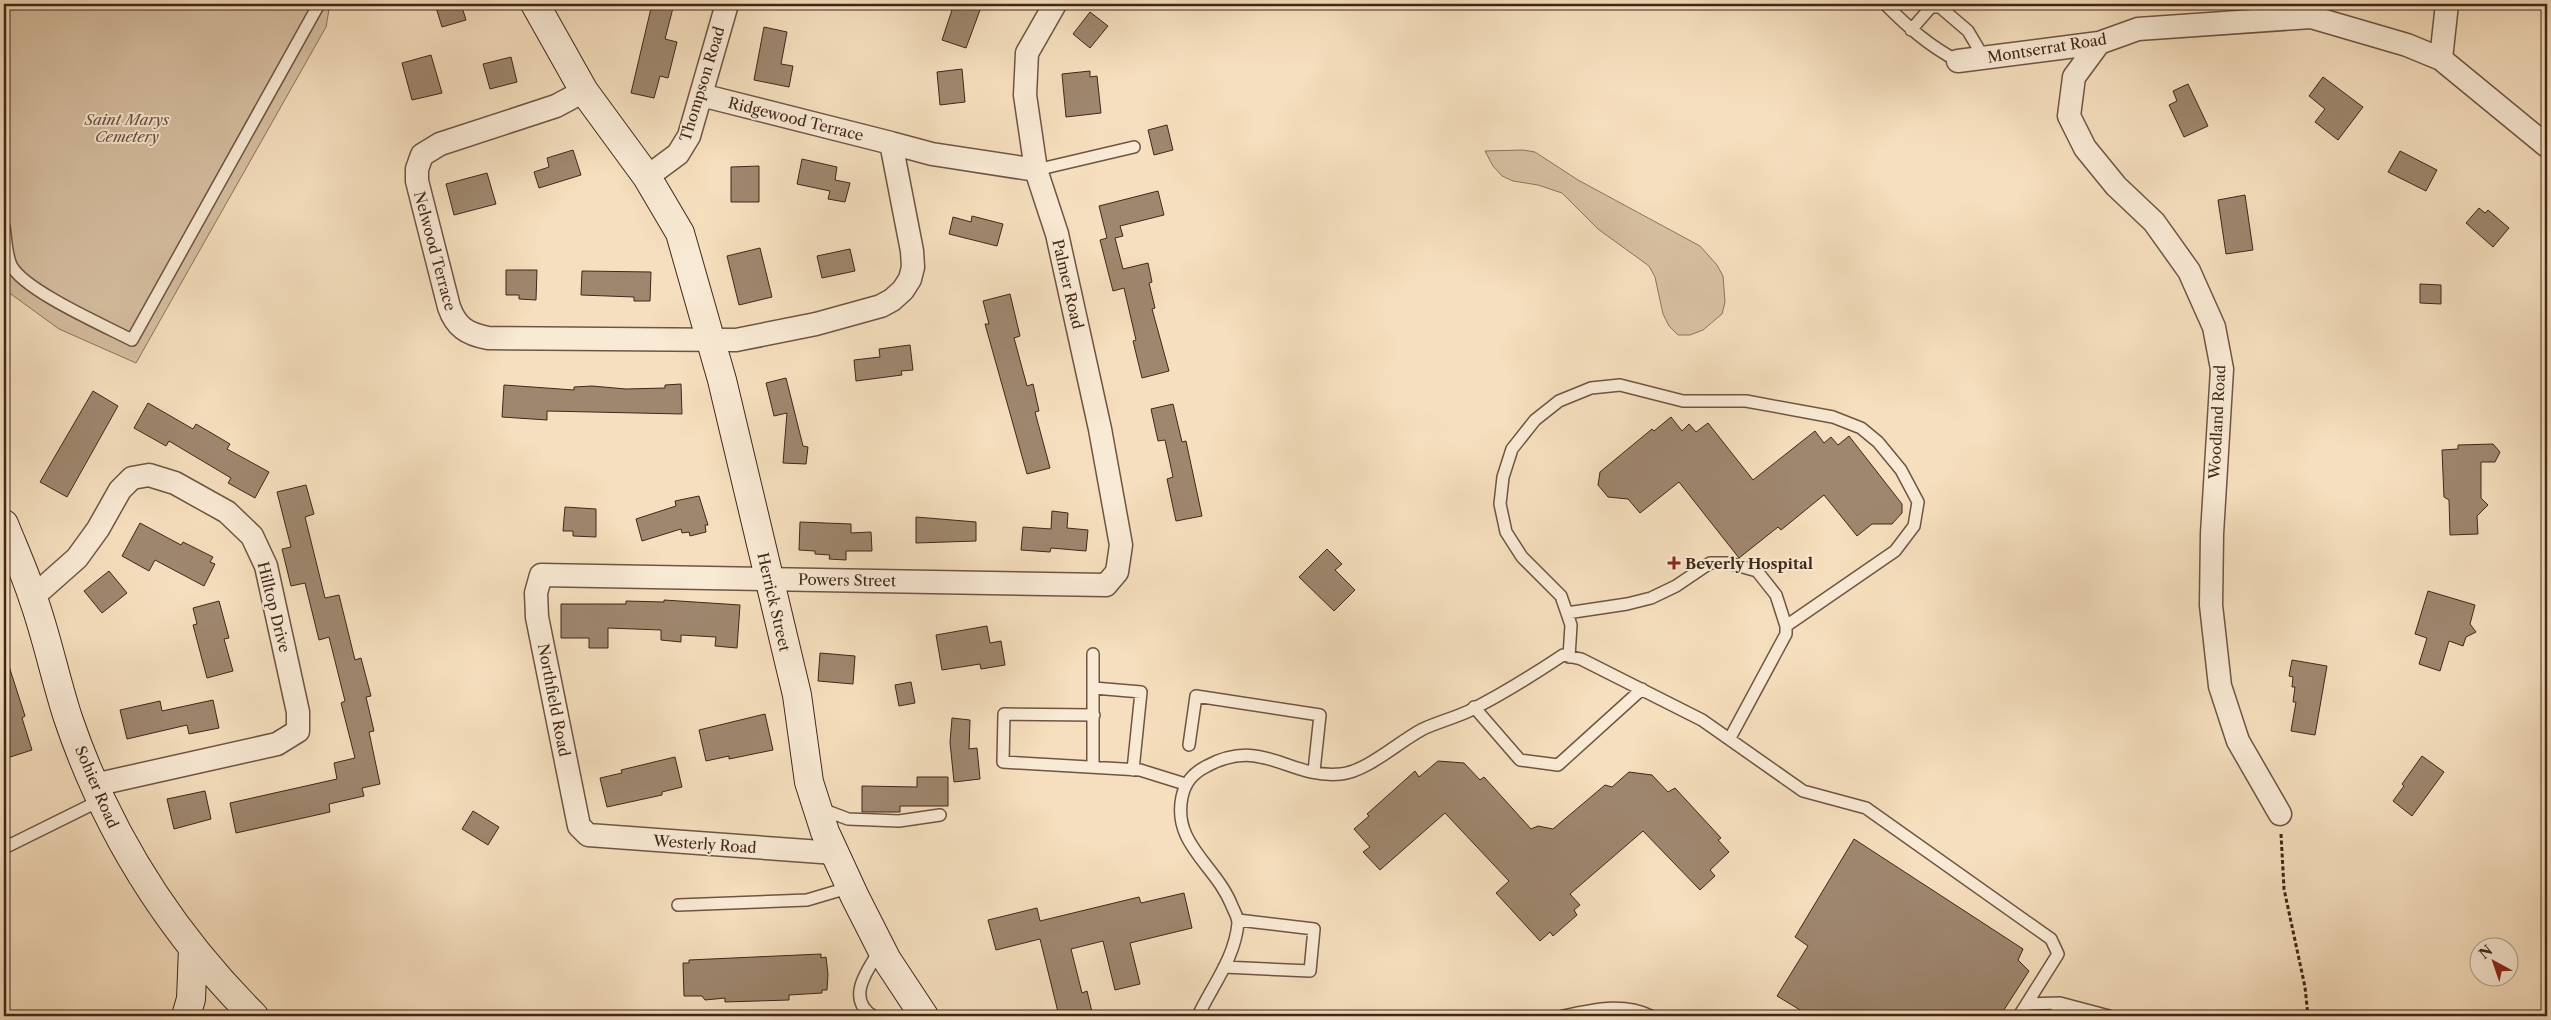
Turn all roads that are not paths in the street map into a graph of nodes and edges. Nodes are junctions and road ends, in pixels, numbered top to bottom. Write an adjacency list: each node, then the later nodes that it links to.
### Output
1 (319, 4): 19 (lane)
2 (535, 4): 12 (street, Herrick Street)
3 (727, 4): 13 (street, Thompson Road)
4 (1055, 4): 17 (street, Palmer Road)
5 (1885, 4): 7 (lane)
6 (2447, 4): 10 (street)
7 (1910, 30): 9 (lane); 11 (lane)
8 (2099, 43): 9 (street, Montserrat Road); 10 (street, Montserrat Road); 42 (street, Woodland Road)
9 (1984, 58): 11 (street, Montserrat Road)
10 (2441, 59): 15 (street, Montserrat Road)
11 (1958, 61)
12 (584, 91): 18 (street, Herrick Street); 20 (street, Nelwood Terrace)
13 (701, 95): 14 (street, Ridgewood Terrace); 18 (street, Thompson Road)
14 (891, 143): 17 (street, Ridgewood Terrace); 20 (street)
15 (2547, 146)
16 (1134, 147): 17 (lane)
17 (1036, 170): 22 (street, Palmer Road)
18 (647, 177): 20 (street, Herrick Street)
19 (4, 227)
20 (711, 340): 24 (street, Herrick Street)
21 (4, 524): 25 (street, Sohier Road)
22 (1117, 572): 24 (street, Powers Street)
23 (541, 574): 24 (street, Powers Street); 44 (street, Northfield Road)
24 (769, 578): 41 (street, Herrick Street)
25 (33, 597): 40 (street, Sohier Road); 40 (street, Hilltop Drive)
26 (1567, 613): 27 (lane); 27 (lane); 29 (lane)
27 (1786, 626): 34 (lane)
28 (1094, 654): 30 (lane)
29 (1570, 656): 31 (lane); 32 (lane)
30 (1094, 688): 33 (lane); 37 (lane)
31 (1642, 689): 32 (lane); 34 (lane)
32 (1474, 707): 38 (lane)
33 (1094, 715): 36 (lane); 36 (lane)
34 (1730, 738): 54 (lane)
35 (1189, 745): 38 (lane)
36 (1093, 767): 37 (lane)
37 (1133, 770): 39 (lane)
38 (1314, 771): 39 (lane)
39 (1185, 784): 49 (lane)
40 (98, 792): 45 (lane); 50 (street, Sohier Road)
41 (818, 808): 43 (lane); 46 (street, Herrick Street)
42 (2280, 814)
43 (940, 815)
44 (579, 826): 46 (street, Westerly Road)
45 (4, 848)
46 (835, 853): 47 (street, Herrick Street)
47 (850, 887): 48 (lane); 51 (street, Herrick Street)
48 (678, 906)
49 (1238, 920): 52 (lane); 52 (lane)
50 (193, 948): 55 (street); 56 (street, Sohier Road)
51 (881, 949): 57 (lane); 58 (street, Herrick Street)
52 (1224, 968): 59 (lane)
53 (2060, 1003): 54 (lane); 63 (lane); 64 (lane)
54 (2027, 1004): 62 (lane)
55 (186, 1016)
56 (254, 1016)
57 (873, 1016)
58 (924, 1016)
59 (1198, 1016)
60 (1563, 1016): 61 (lane)
61 (1651, 1016)
62 (2019, 1016)
63 (2055, 1016)
64 (2109, 1016)

